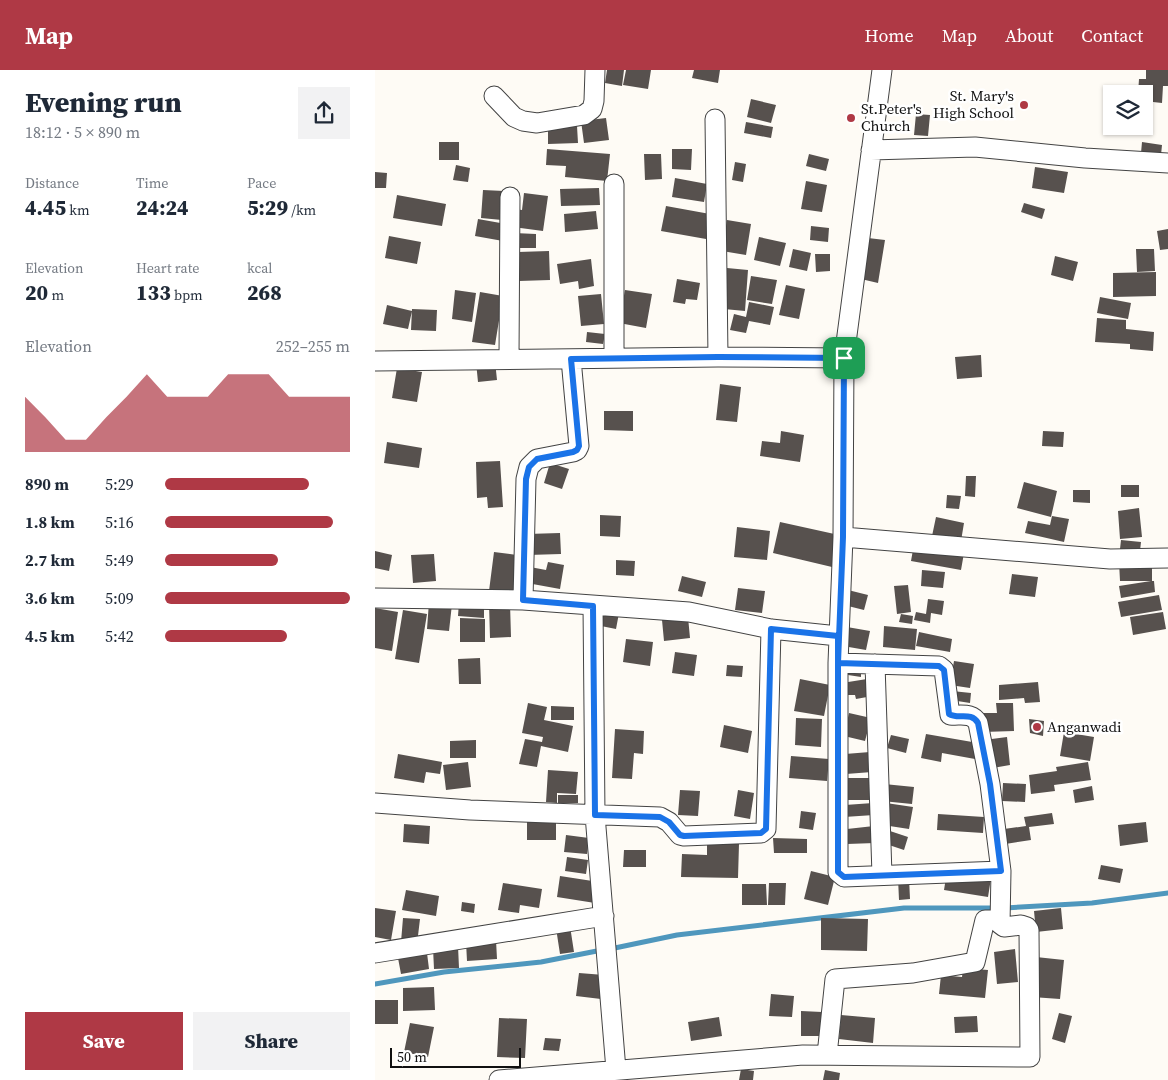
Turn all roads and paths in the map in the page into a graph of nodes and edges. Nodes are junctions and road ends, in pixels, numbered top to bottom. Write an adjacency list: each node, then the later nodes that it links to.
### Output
1 (595, 70): 3 (street)
2 (882, 70): 5 (street)
3 (494, 96)
4 (715, 119): 9 (street)
5 (871, 150): 6 (street); 11 (street)
6 (1168, 163)
7 (614, 184): 10 (street)
8 (510, 197): 13 (street)
9 (718, 357): 10 (street); 11 (street)
10 (614, 358): 12 (street)
11 (844, 358): 15 (street)
12 (571, 359): 13 (street); 18 (street)
13 (509, 360): 14 (street)
14 (375, 361)
15 (843, 537): 16 (street); 21 (street)
16 (1168, 558)
17 (375, 598): 18 (street)
18 (523, 600): 19 (street)
19 (593, 606): 20 (street); 25 (street)
20 (771, 629): 21 (street); 25 (street)
21 (838, 636): 22 (street)
22 (838, 663): 23 (street); 27 (street)
23 (875, 664): 26 (street); 27 (street)
24 (375, 803): 25 (street)
25 (595, 815): 28 (street)
26 (1001, 871): 27 (street); 29 (street)
27 (882, 875)
28 (604, 916): 30 (street); 32 (street)
29 (1000, 920): 31 (street); 31 (street)
30 (375, 953)
31 (827, 1055): 32 (street)
32 (616, 1070): 33 (street)
33 (499, 1080)

